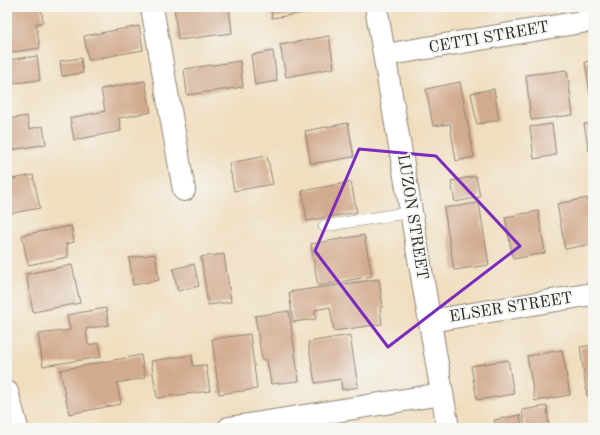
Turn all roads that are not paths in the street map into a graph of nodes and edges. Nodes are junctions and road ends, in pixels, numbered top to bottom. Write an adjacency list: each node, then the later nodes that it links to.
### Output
1 (152, 7): 5 (street)
2 (376, 7): 4 (street, LUZON STREET)
3 (593, 20): 4 (street, CETTI STREET)
4 (385, 55): 6 (street, LUZON STREET)
5 (184, 190)
6 (412, 212): 7 (lane); 9 (street, LUZON STREET)
7 (324, 226)
8 (593, 294): 9 (street, ELSER STREET)
9 (430, 321): 11 (street, LUZON STREET)
10 (7, 392): 12 (street)
11 (442, 394): 13 (street); 14 (street, LUZON STREET)
12 (17, 428)
13 (229, 428)
14 (448, 428)

